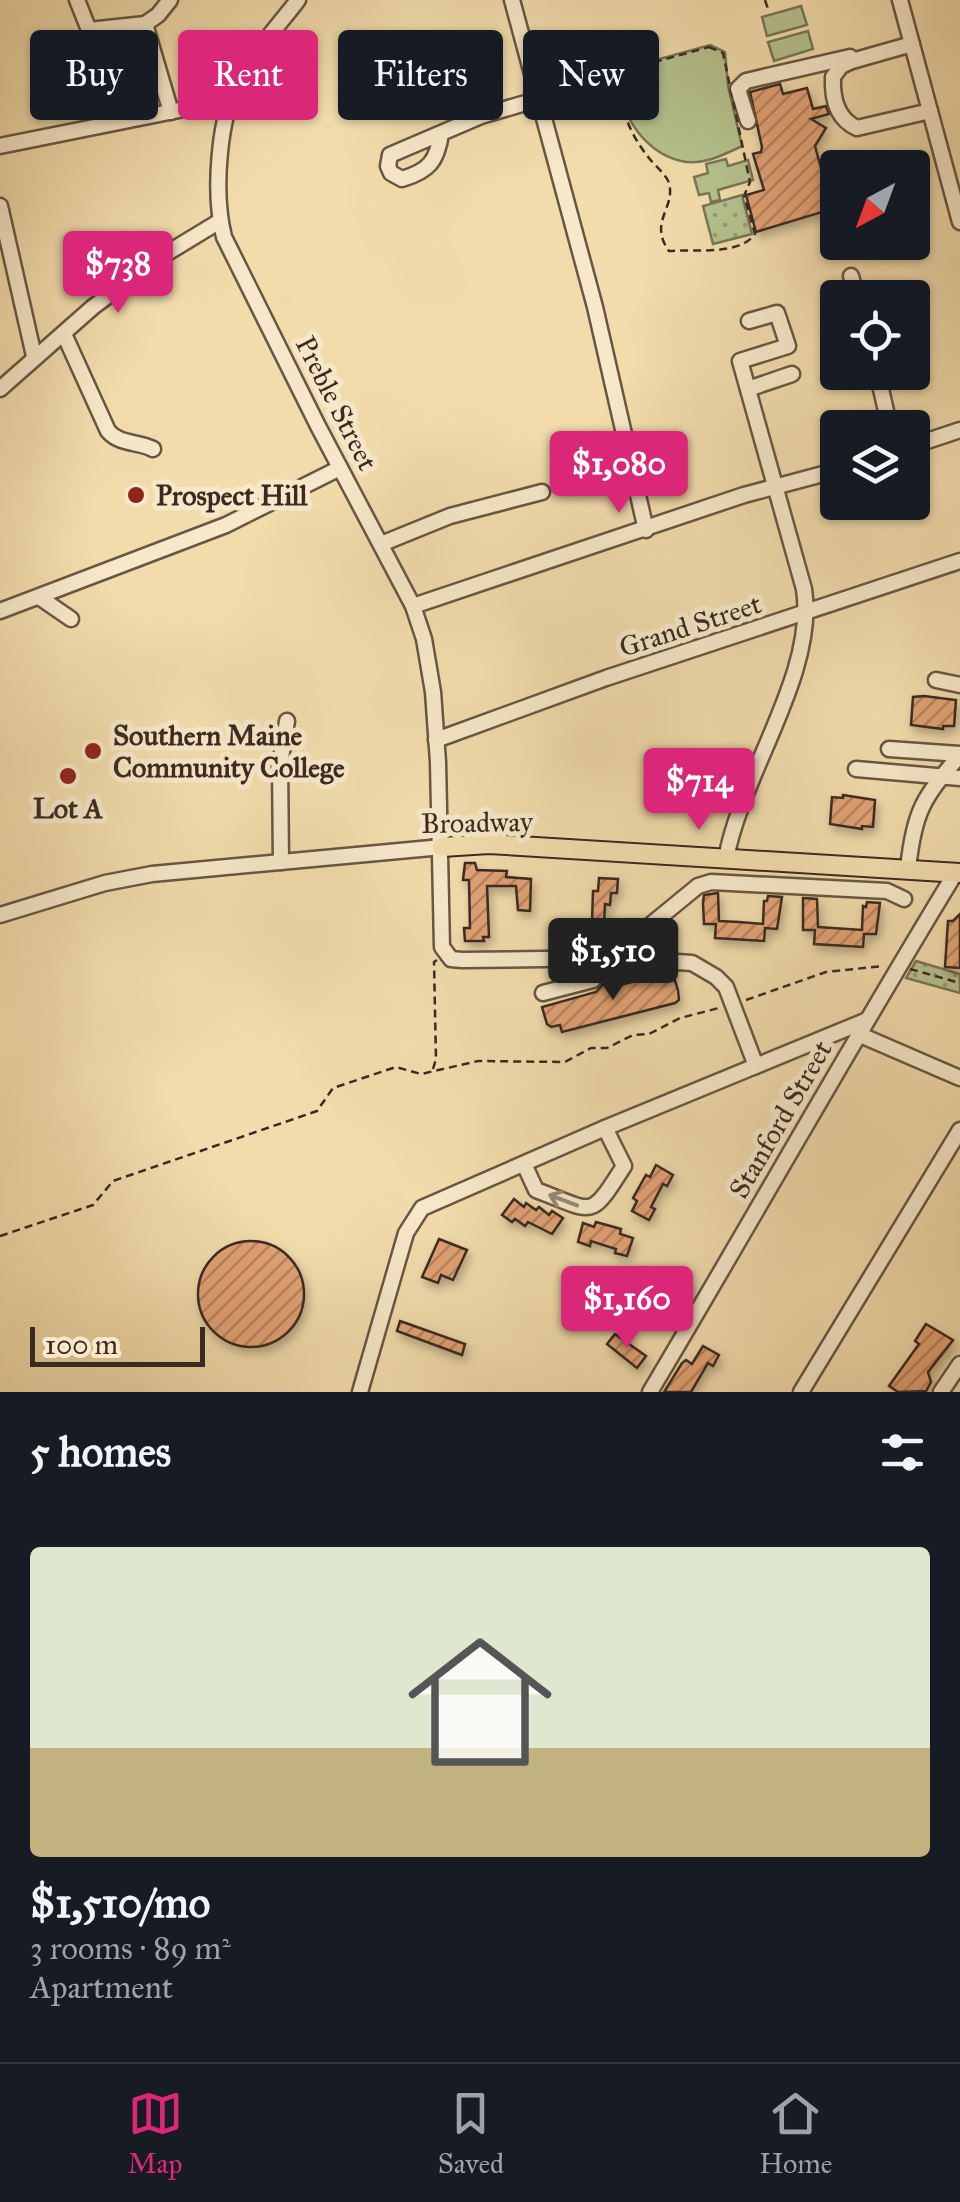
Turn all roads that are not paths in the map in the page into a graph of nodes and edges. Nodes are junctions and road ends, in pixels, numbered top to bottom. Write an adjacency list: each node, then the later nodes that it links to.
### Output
1 (77, 0): 6 (street)
2 (170, 0): 6 (street)
3 (298, 0): 7 (street, Preble Street)
4 (512, 0): 8 (street)
5 (900, 0): 9 (street)
6 (145, 24): 14 (street)
7 (274, 30)
8 (523, 41)
9 (912, 44): 13 (street); 13 (street)
10 (851, 56): 17 (street)
11 (523, 104): 18 (street)
12 (178, 111): 14 (street)
13 (930, 111): 22 (street)
14 (171, 112): 19 (street)
15 (227, 120): 21 (street, Preble Street)
16 (544, 120): 38 (street)
17 (748, 121)
18 (441, 134)
19 (0, 146)
20 (0, 206): 27 (street)
21 (220, 220): 26 (street); 34 (street, Preble Street)
22 (960, 222)
23 (851, 276): 24 (street)
24 (852, 280)
25 (750, 320): 30 (street)
26 (64, 334): 27 (street); 33 (street)
27 (34, 356): 29 (street)
28 (792, 374): 30 (street)
29 (0, 388)
30 (748, 389): 36 (street)
31 (960, 430): 32 (street)
32 (930, 440)
33 (153, 449)
34 (340, 468): 39 (street, Preble Street); 41 (street)
35 (820, 475): 36 (street)
36 (774, 487): 38 (street); 44 (street)
37 (542, 492): 39 (street)
38 (646, 530): 42 (street)
39 (382, 544): 42 (street, Preble Street)
40 (960, 562): 44 (street, Grand Street)
41 (40, 597): 43 (street); 45 (street)
42 (414, 606): 49 (street, Preble Street)
43 (0, 611)
44 (807, 614): 49 (street, Grand Street); 56 (street)
45 (71, 619)
46 (936, 680): 47 (street)
47 (960, 685)
48 (286, 721): 57 (street)
49 (436, 740): 55 (street, Preble Street)
50 (889, 749): 51 (street)
51 (960, 754): 53 (street)
52 (856, 770): 53 (street)
53 (942, 776): 54 (street); 59 (street)
54 (960, 778)
55 (442, 847): 56 (main road, Broadway); 57 (street, Broadway); 65 (street, Preble Street)
56 (726, 859): 58 (main road, Broadway)
57 (282, 862): 63 (street, Broadway)
58 (797, 864): 59 (main road, Broadway); 61 (street)
59 (908, 869): 60 (main road, Broadway)
60 (958, 873): 67 (street, Stanford Street)
61 (794, 886): 62 (street); 64 (street)
62 (904, 899)
63 (0, 914)
64 (648, 927)
65 (635, 960): 66 (street); 68 (street)
66 (543, 993)
67 (861, 1028): 68 (street); 69 (street); 75 (street, Stanford Street)
68 (756, 1066): 70 (street)
69 (960, 1078)
70 (605, 1128): 72 (street); 72 (street, one-way to 72)
71 (960, 1130): 76 (street)
72 (524, 1164): 74 (street)
73 (960, 1364): 77 (street)
74 (360, 1392)
75 (650, 1392)
76 (801, 1392)
77 (941, 1392)

